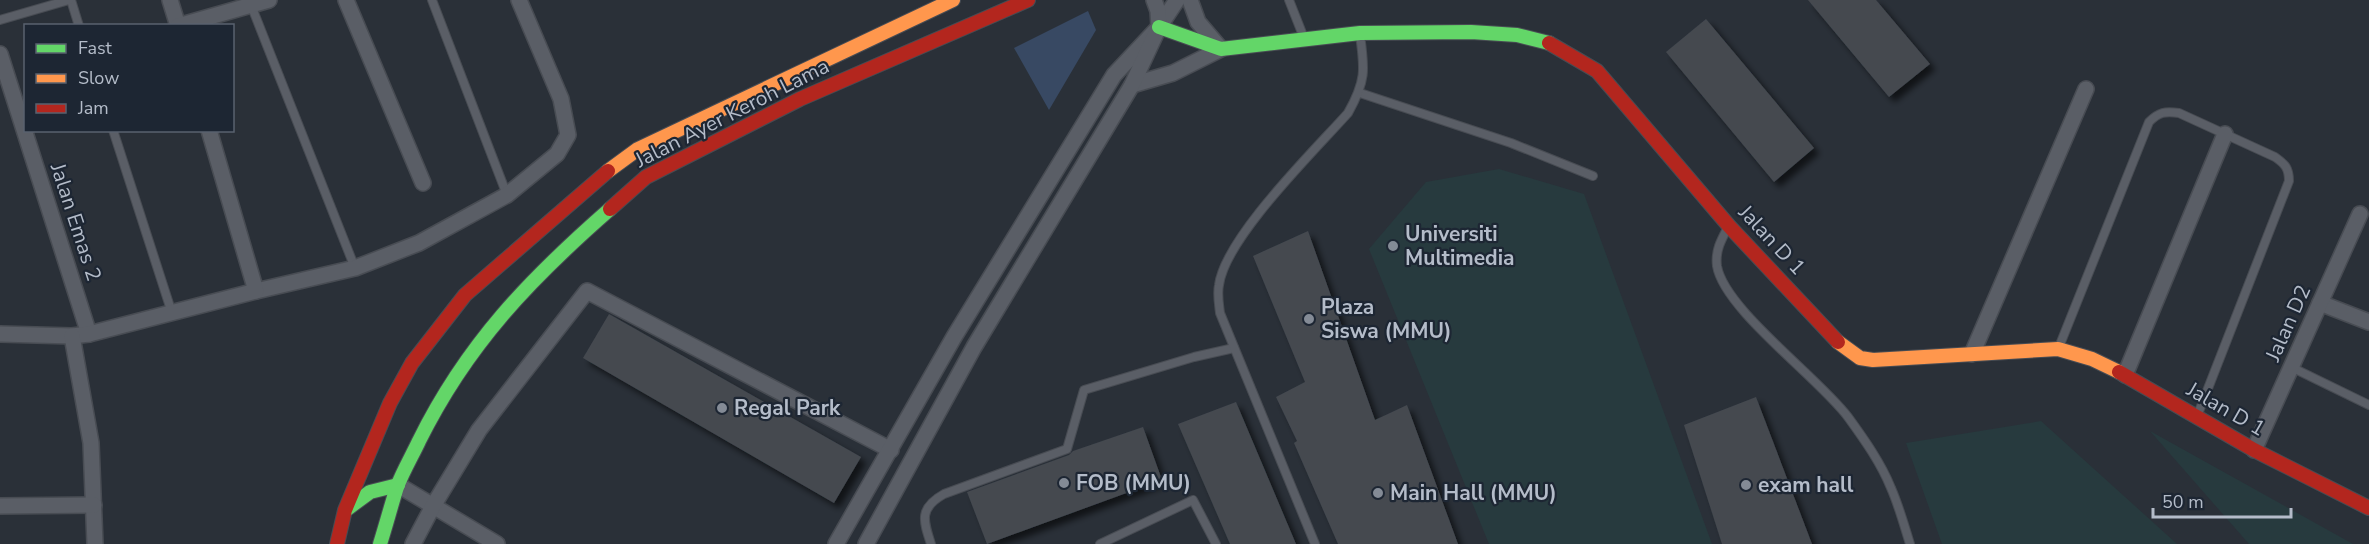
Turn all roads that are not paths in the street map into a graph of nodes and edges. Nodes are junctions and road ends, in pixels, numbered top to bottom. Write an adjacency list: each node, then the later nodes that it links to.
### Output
1 (70, 0): 14 (lane); 15 (lane)
2 (170, 0): 16 (street)
3 (269, 0): 13 (street)
4 (346, 0): 32 (street)
5 (432, 0): 33 (lane)
6 (519, 0): 33 (street)
7 (953, 0): 58 (main road, Jalan Ayer Keroh Lama)
8 (1028, 0): 53 (main road, Jalan Ayer Keroh Lama)
9 (1154, 0): 18 (street)
10 (1177, 0): 18 (street)
11 (1190, 0): 21 (street)
12 (1289, 0): 20 (lane)
13 (251, 5): 17 (street); 36 (lane)
14 (0, 20)
15 (78, 24)
16 (177, 24)
17 (185, 24)
18 (1159, 27): 21 (main road, Jalan D 1); 23 (street); 51 (street)
19 (1360, 33): 20 (main road, Jalan D 1); 25 (lane); 35 (main road, Jalan D 1)
20 (1304, 39): 21 (main road, Jalan D 1)
21 (1221, 49): 23 (street)
22 (0, 54): 26 (street, Jalan Emas 2)
23 (1132, 85): 65 (street)
24 (2086, 89): 46 (street)
25 (1360, 93): 31 (lane); 44 (lane)
26 (24, 129)
27 (25, 132): 42 (street, Jalan Emas 2)
28 (114, 132): 39 (lane)
29 (210, 132): 37 (street)
30 (2225, 134): 45 (lane); 48 (street); 50 (lane)
31 (1593, 176)
32 (423, 183)
33 (507, 195): 36 (street)
34 (2360, 214): 38 (street, Jalan D2)
35 (1729, 226): 46 (main road, Jalan D 1); 70 (lane)
36 (355, 268): 37 (street)
37 (256, 291): 39 (street)
38 (2320, 303): 40 (street); 47 (street, Jalan D2)
39 (172, 313): 42 (street)
40 (2369, 322)
41 (0, 334): 43 (street)
42 (90, 334): 43 (street)
43 (72, 336): 54 (street)
44 (1234, 348): 66 (lane); 69 (lane)
45 (2058, 349): 46 (main road, Jalan D 1); 48 (main road, Jalan D 1)
46 (1972, 354)
47 (2291, 367): 49 (lane); 52 (street, Jalan D2)
48 (2125, 375): 50 (main road, Jalan D 1)
49 (2369, 405)
50 (2197, 418): 52 (main road, Jalan D 1)
51 (891, 450): 56 (street); 64 (street)
52 (2254, 450): 57 (main road, Jalan D 1)
53 (398, 485): 56 (street); 58 (main road); 61 (main road, Jalan Ayer Keroh Lama)
54 (94, 505): 55 (street); 59 (street)
55 (0, 506)
56 (433, 506): 62 (street); 63 (street)
57 (2369, 507)
58 (345, 510): 60 (main road, Jalan Ayer Keroh Lama)
59 (95, 544)
60 (337, 544)
61 (380, 544)
62 (413, 544)
63 (497, 544)
64 (836, 544)
65 (866, 544)
66 (931, 544)
67 (1100, 544): 68 (lane)
68 (1216, 544)
69 (1315, 544)
70 (1910, 544)

